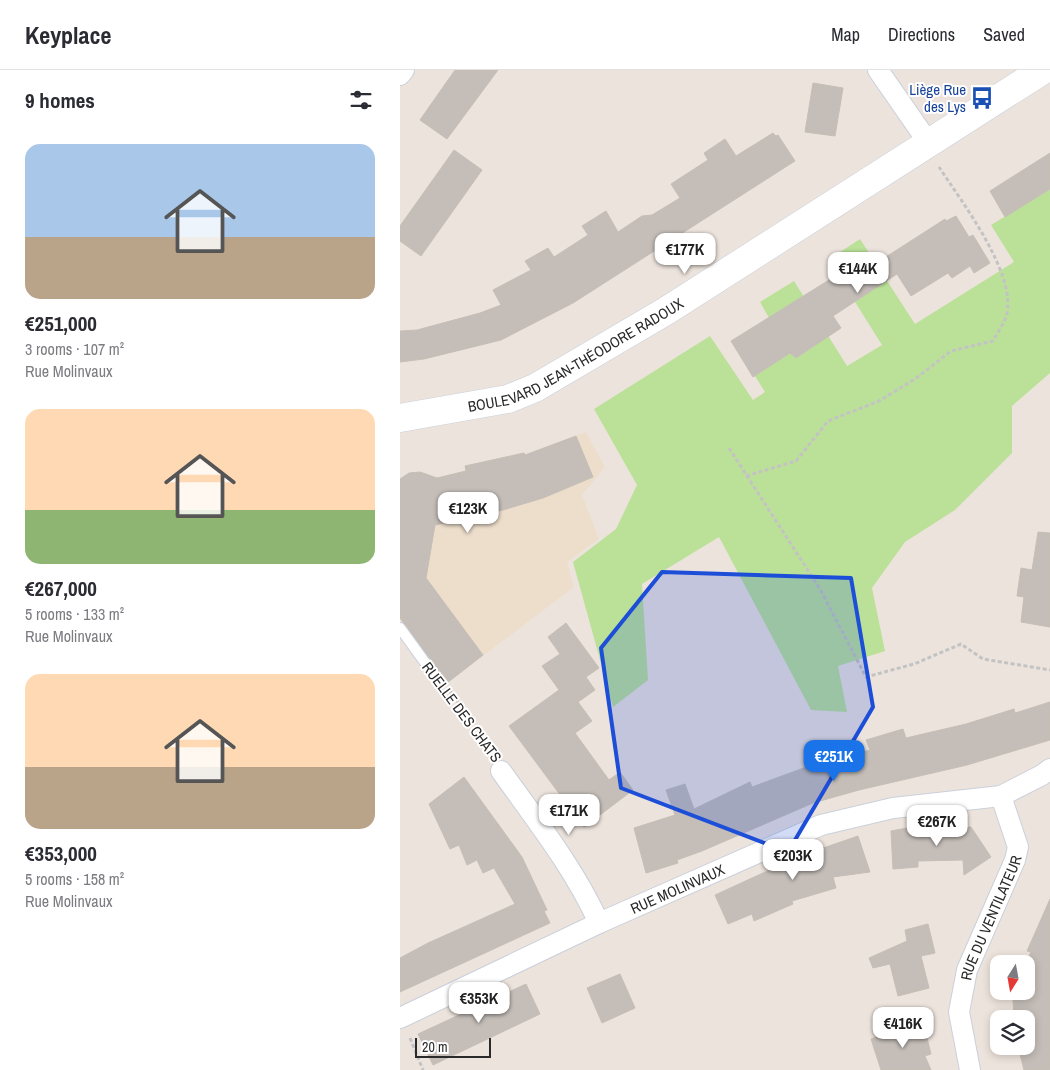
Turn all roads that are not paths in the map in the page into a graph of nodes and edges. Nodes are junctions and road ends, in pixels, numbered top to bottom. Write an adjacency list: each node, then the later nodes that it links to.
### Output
1 (404, 70): 4 (street)
2 (878, 70): 5 (street)
3 (1043, 70): 5 (street, BOULEVARD JEAN-THÉODORE RADOUX)
4 (400, 75)
5 (926, 143): 6 (street, BOULEVARD JEAN-THÉODORE RADOUX)
6 (400, 418)
7 (400, 628): 8 (lane, RUELLE DES CHATS)
8 (437, 679)
9 (1050, 768): 11 (street, RUE MOLINVAUX)
10 (501, 771): 12 (street, RUELLE DES CHATS)
11 (1001, 796): 12 (street, RUE MOLINVAUX); 14 (street, RUE DU VENTILATEUR)
12 (600, 923): 13 (street, RUE MOLINVAUX)
13 (400, 1018)
14 (970, 1070)

